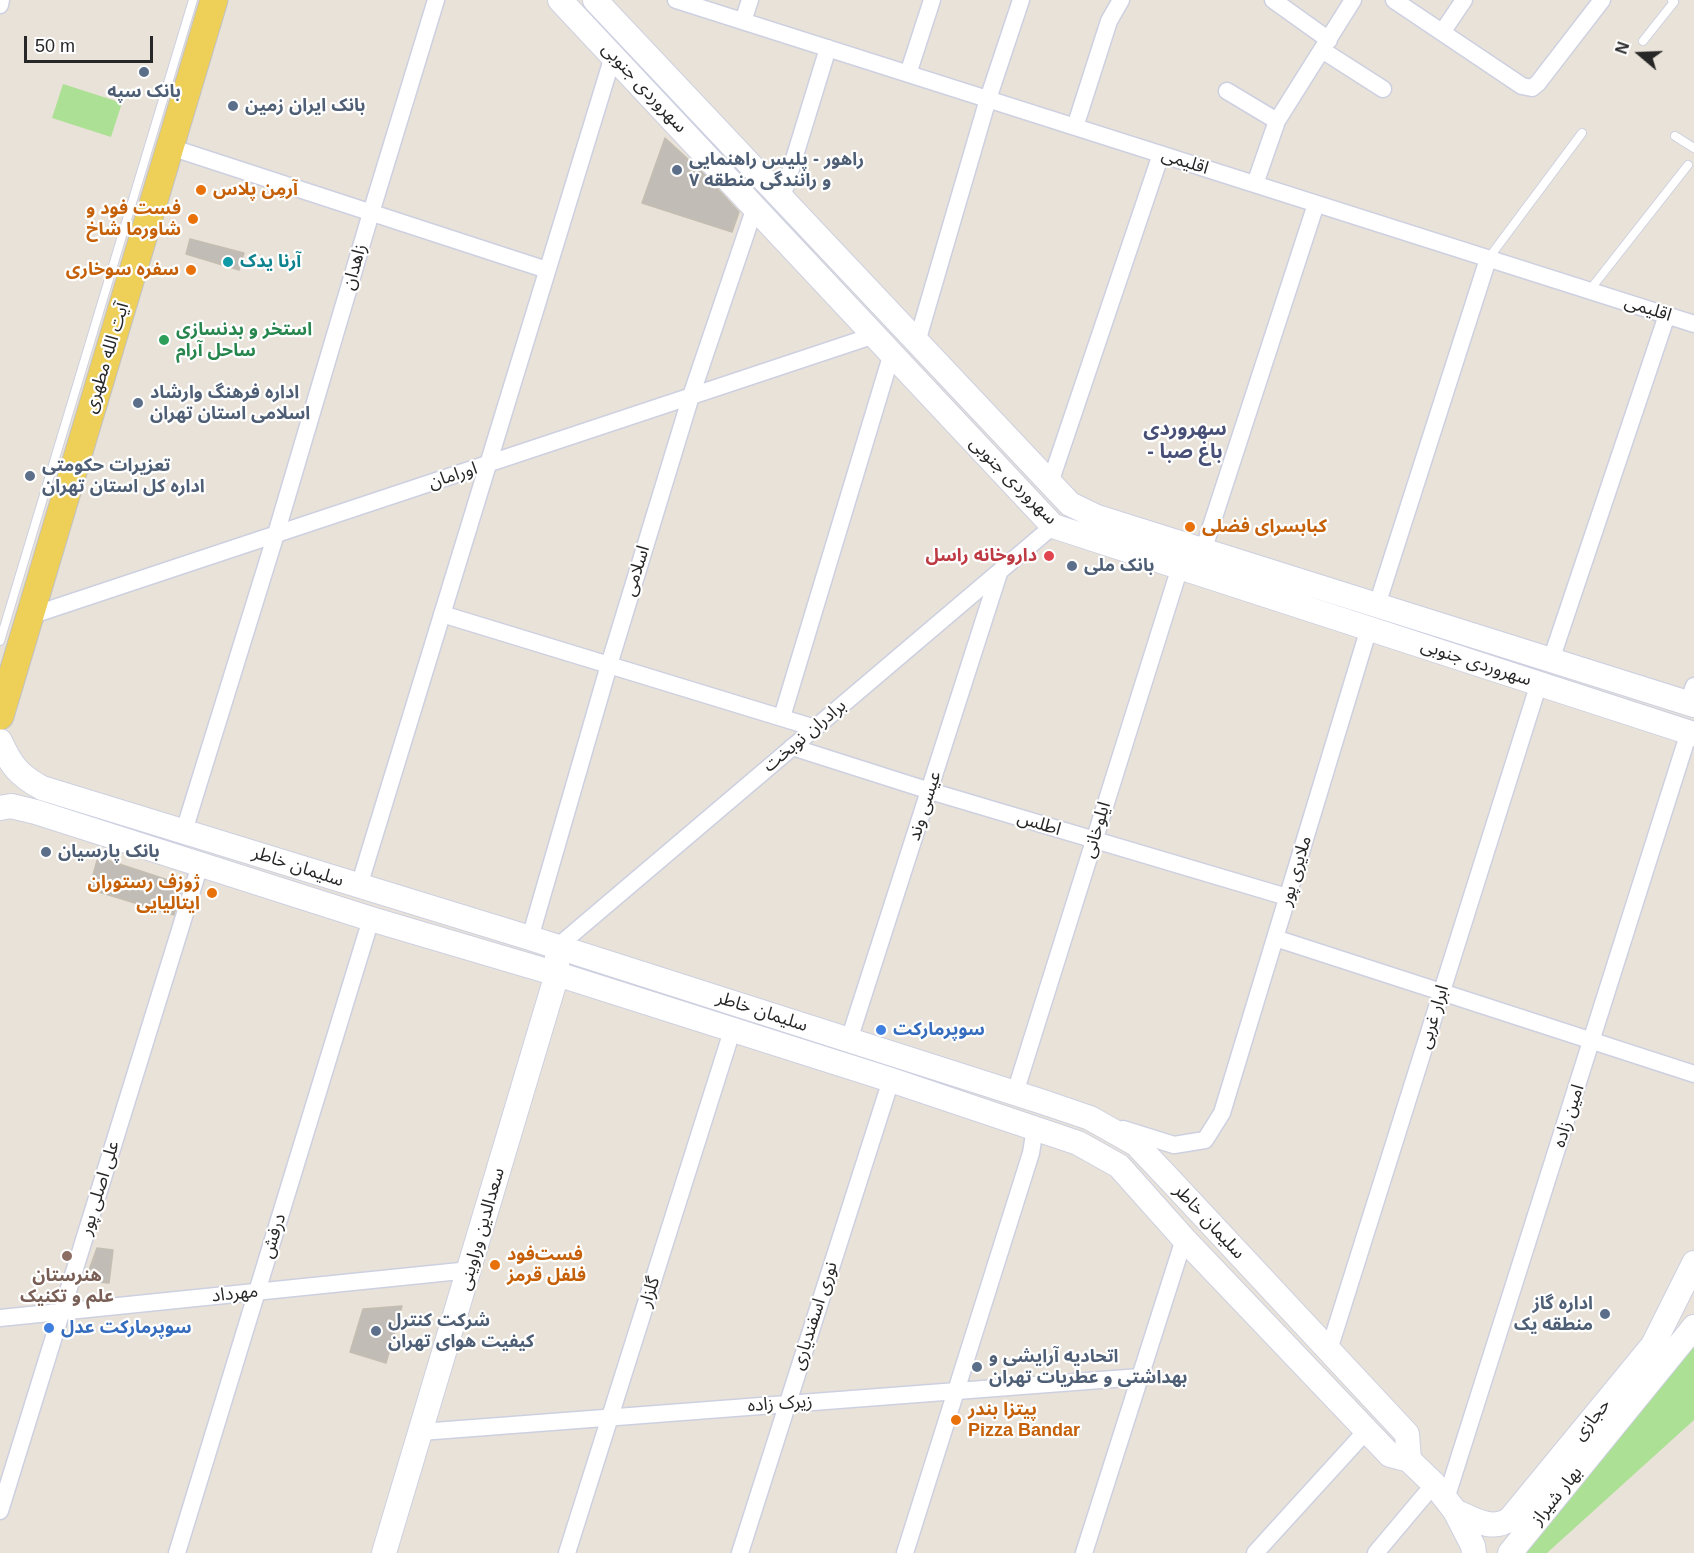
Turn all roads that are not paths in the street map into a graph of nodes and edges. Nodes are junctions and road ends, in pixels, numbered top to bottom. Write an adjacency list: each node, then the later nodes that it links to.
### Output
1 (1, 0): 18 (street)
2 (193, 0): 63 (lane)
3 (214, 0): 34 (main road, آیت الله مطهری)
4 (436, 0): 42 (street, زاهدان)
5 (560, 0): 25 (main road, سهروردی جنوبی)
6 (595, 0): 21 (main road, سهروردی جنوبی)
7 (676, 0): 19 (street, اقلیمی)
8 (750, 0): 19 (street)
9 (933, 0): 26 (street)
10 (1021, 0): 29 (street)
11 (1121, 0): 31 (street)
12 (1273, 0): 23 (street)
13 (1353, 0): 23 (street)
14 (1394, 0): 20 (street)
15 (1464, 0): 20 (street)
16 (1602, 0): 20 (street)
17 (1672, 0): 22 (lane)
18 (0, 5)
19 (743, 21): 24 (street, اقلیمی)
20 (1443, 31)
21 (631, 39): 25 (main road); 39 (main road, سهروردی جنوبی)
22 (1643, 41)
23 (1326, 45): 27 (street); 30 (street)
24 (828, 48): 26 (street, اقلیمی); 39 (street)
25 (613, 56): 41 (main road, سهروردی جنوبی); 44 (street)
26 (908, 74): 29 (street, اقلیمی)
27 (1383, 89)
28 (1227, 91): 30 (street)
29 (988, 99): 31 (street, اقلیمی); 49 (street)
30 (1277, 122): 38 (street)
31 (1075, 127): 36 (street, اقلیمی)
32 (1582, 134): 43 (lane)
33 (1675, 136): 35 (lane)
34 (170, 147): 42 (street); 61 (main road, آیت الله مطهری)
35 (1694, 148)
36 (1161, 154): 38 (street, اقلیمی); 53 (street)
37 (1688, 165): 45 (lane)
38 (1255, 184): 40 (street, اقلیمی)
39 (782, 198): 49 (main road, سهروردی جنوبی)
40 (1316, 204): 43 (street, اقلیمی); 56 (street)
41 (755, 207): 48 (main road, سهروردی جنوبی); 51 (street, اسلامی)
42 (371, 213): 44 (street); 55 (street, زاهدان)
43 (1488, 258): 45 (street, اقلیمی); 59 (street)
44 (548, 270): 52 (street)
45 (1589, 291): 46 (street, اقلیمی)
46 (1667, 315): 47 (street, اقلیمی); 64 (street)
47 (1694, 324)
48 (875, 335): 50 (main road, سهروردی جنوبی); 51 (street, اورامان)
49 (917, 342): 53 (main road, سهروردی جنوبی)
50 (892, 353): 54 (main road, سهروردی جنوبی); 69 (street)
51 (691, 396): 52 (street, اورامان); 65 (street, اسلامی)
52 (488, 464): 55 (street, اورامان); 60 (street)
53 (1050, 483): 56 (main road, سهروردی جنوبی)
54 (1053, 526): 57 (main road, سهروردی جنوبی); 58 (street, برادران نوبخت)
55 (276, 534): 61 (street, اورامان); 76 (street, زاهدان)
56 (1203, 551): 59 (main road, سهروردی جنوبی)
57 (1180, 567): 62 (main road, سهروردی جنوبی); 77 (street, ایلوخانی)
58 (999, 572): 70 (street, برادران نوبخت); 74 (street, عیسی وند)
59 (1377, 605): 62 (main road); 64 (main road, سهروردی جنوبی)
60 (442, 614): 65 (street); 79 (street)
61 (30, 616): 68 (main road, آیت الله مطهری)
62 (1369, 628): 66 (main road, سهروردی جنوبی); 80 (street, ملایری پور)
63 (0, 641)
64 (1551, 660): 67 (main road, سهروردی جنوبی)
65 (609, 665): 69 (street); 82 (street, اسلامی)
66 (1539, 683): 71 (main road, سهروردی جنوبی); 86 (street, ابرار غربی)
67 (1692, 698)
68 (0, 716)
69 (782, 717): 70 (street)
70 (815, 728): 73 (street, برادران نوبخت)
71 (1691, 733): 89 (street, امین زاده)
72 (0, 741): 76 (main road, سلیمان خاطر)
73 (792, 747): 74 (street, اطلس); 84 (street, برادران نوبخت)
74 (930, 791): 77 (street, اطلس); 88 (street, عیسی وند)
75 (0, 808): 78 (main road, سلیمان خاطر)
76 (184, 831): 79 (main road, سلیمان خاطر)
77 (1094, 840): 80 (street, اطلس); 92 (street, ایلوخانی)
78 (200, 865): 81 (main road, سلیمان خاطر); 99 (street, علی اصلی پور)
79 (359, 886): 82 (main road, سلیمان خاطر)
80 (1287, 897): 83 (street, ملایری پور)
81 (371, 919): 85 (main road, سلیمان خاطر); 98 (street, درفش)
82 (530, 938): 84 (main road, سلیمان خاطر)
83 (1275, 938): 86 (street); 93 (street, ملایری پور)
84 (557, 947): 85 (main road, سعدالدین وراوینی); 88 (main road, سلیمان خاطر)
85 (557, 974): 87 (main road, سلیمان خاطر); 97 (main road, سعدالدین وراوینی)
86 (1442, 992): 89 (street); 102 (street, ابرار غربی)
87 (732, 1031): 91 (main road, سلیمان خاطر); 106 (street, گلزار)
88 (849, 1040): 92 (main road, سلیمان خاطر)
89 (1593, 1041): 90 (street); 110 (street, امین زاده)
90 (1694, 1074)
91 (891, 1080): 94 (main road, سلیمان خاطر); 105 (street, نوری اسفندیاری)
92 (1015, 1093): 93 (main road, سلیمان خاطر)
93 (1090, 1118): 102 (main road, سلیمان خاطر)
94 (1035, 1128): 95 (main road, سلیمان خاطر); 104 (street)
95 (1184, 1239): 103 (street); 107 (main road, سلیمان خاطر)
96 (1694, 1263): 110 (main road, حجازی)
97 (470, 1270): 98 (street, مهرداد); 108 (main road, سعدالدین وراوینی)
98 (257, 1292): 99 (street, مهرداد); 112 (street, درفش)
99 (62, 1312): 100 (street, مهرداد); 111 (street, علی اصلی پور)
100 (0, 1318)
101 (1694, 1327): 121 (main road, بهار شیراز)
102 (1329, 1350): 109 (main road, سلیمان خاطر)
103 (1140, 1377): 104 (street, زیرک زاده); 117 (street)
104 (956, 1391): 105 (street, زیرک زاده); 116 (street)
105 (787, 1404): 106 (street, زیرک زاده); 115 (street, نوری اسفندیاری)
106 (610, 1418): 108 (street, زیرک زاده); 114 (street, گلزار)
107 (1366, 1430): 109 (main road, سلیمان خاطر); 118 (street)
108 (421, 1432): 113 (main road, سعدالدین وراوینی)
109 (1409, 1460): 110 (main road, سلیمان خاطر)
110 (1445, 1498): 119 (street); 120 (main road)
111 (0, 1510)
112 (177, 1553)
113 (384, 1553)
114 (567, 1553)
115 (740, 1553)
116 (905, 1553)
117 (1084, 1553)
118 (1255, 1553)
119 (1376, 1553)
120 (1474, 1553)
121 (1510, 1553)

